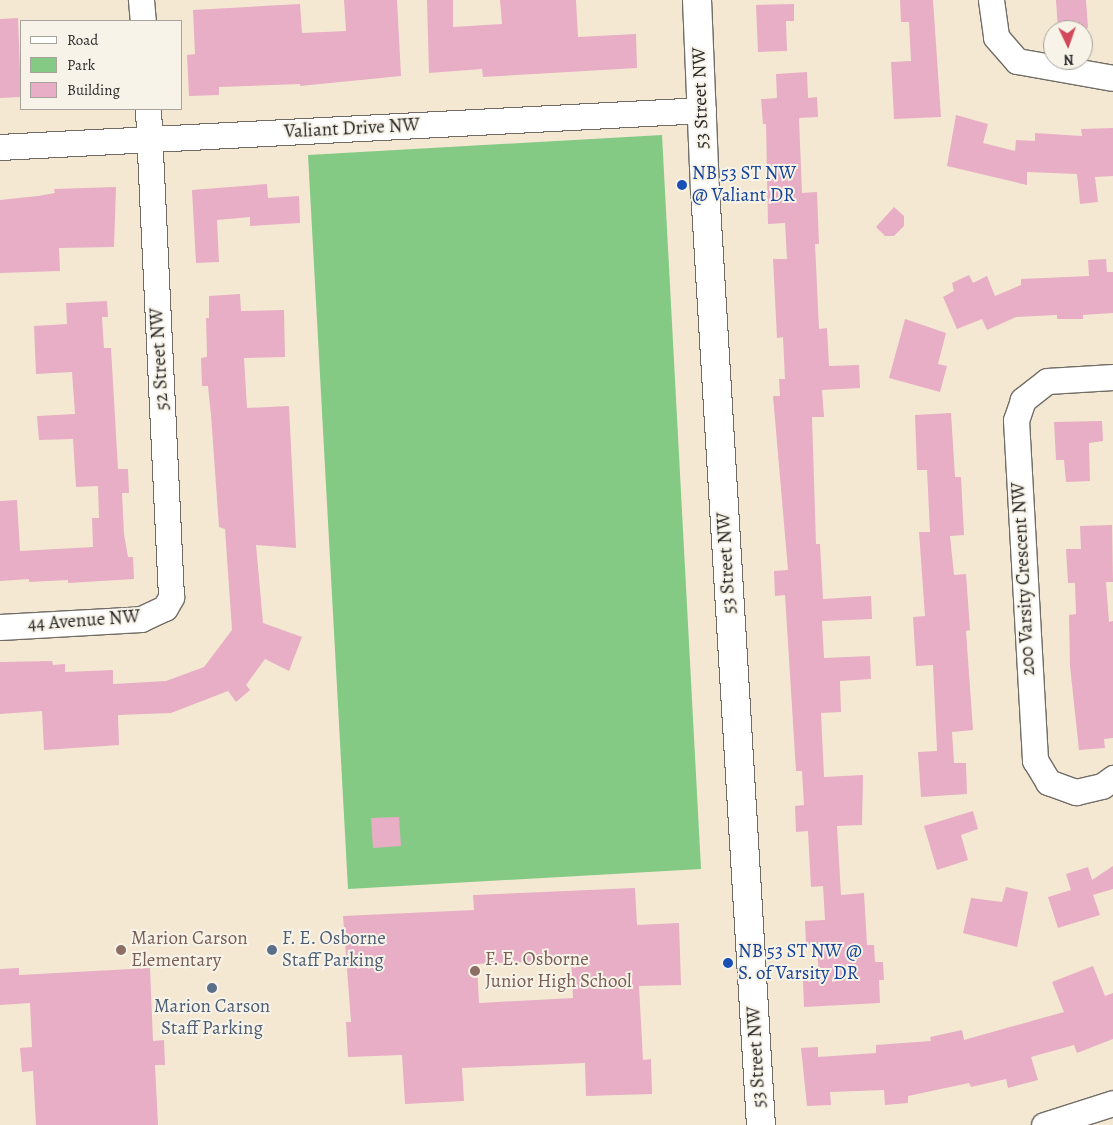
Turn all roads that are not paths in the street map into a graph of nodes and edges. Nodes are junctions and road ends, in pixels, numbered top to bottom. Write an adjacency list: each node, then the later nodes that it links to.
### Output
1 (142, 0): 4 (street)
2 (697, 0): 7 (street, 53 Street NW)
3 (991, 0): 5 (street)
4 (143, 20)
5 (1113, 78)
6 (148, 110): 8 (street, 52 Street NW)
7 (703, 110): 8 (street, Valiant Drive NW); 15 (street, 53 Street NW)
8 (149, 140): 9 (street, Valiant Drive NW); 11 (street, 52 Street NW)
9 (0, 147)
10 (1113, 377): 13 (street, 200 Varsity Crescent NW)
11 (165, 608): 12 (street, 44 Avenue NW)
12 (0, 627)
13 (1113, 778)
14 (1113, 1103): 16 (street)
15 (761, 1125)
16 (1044, 1125)

